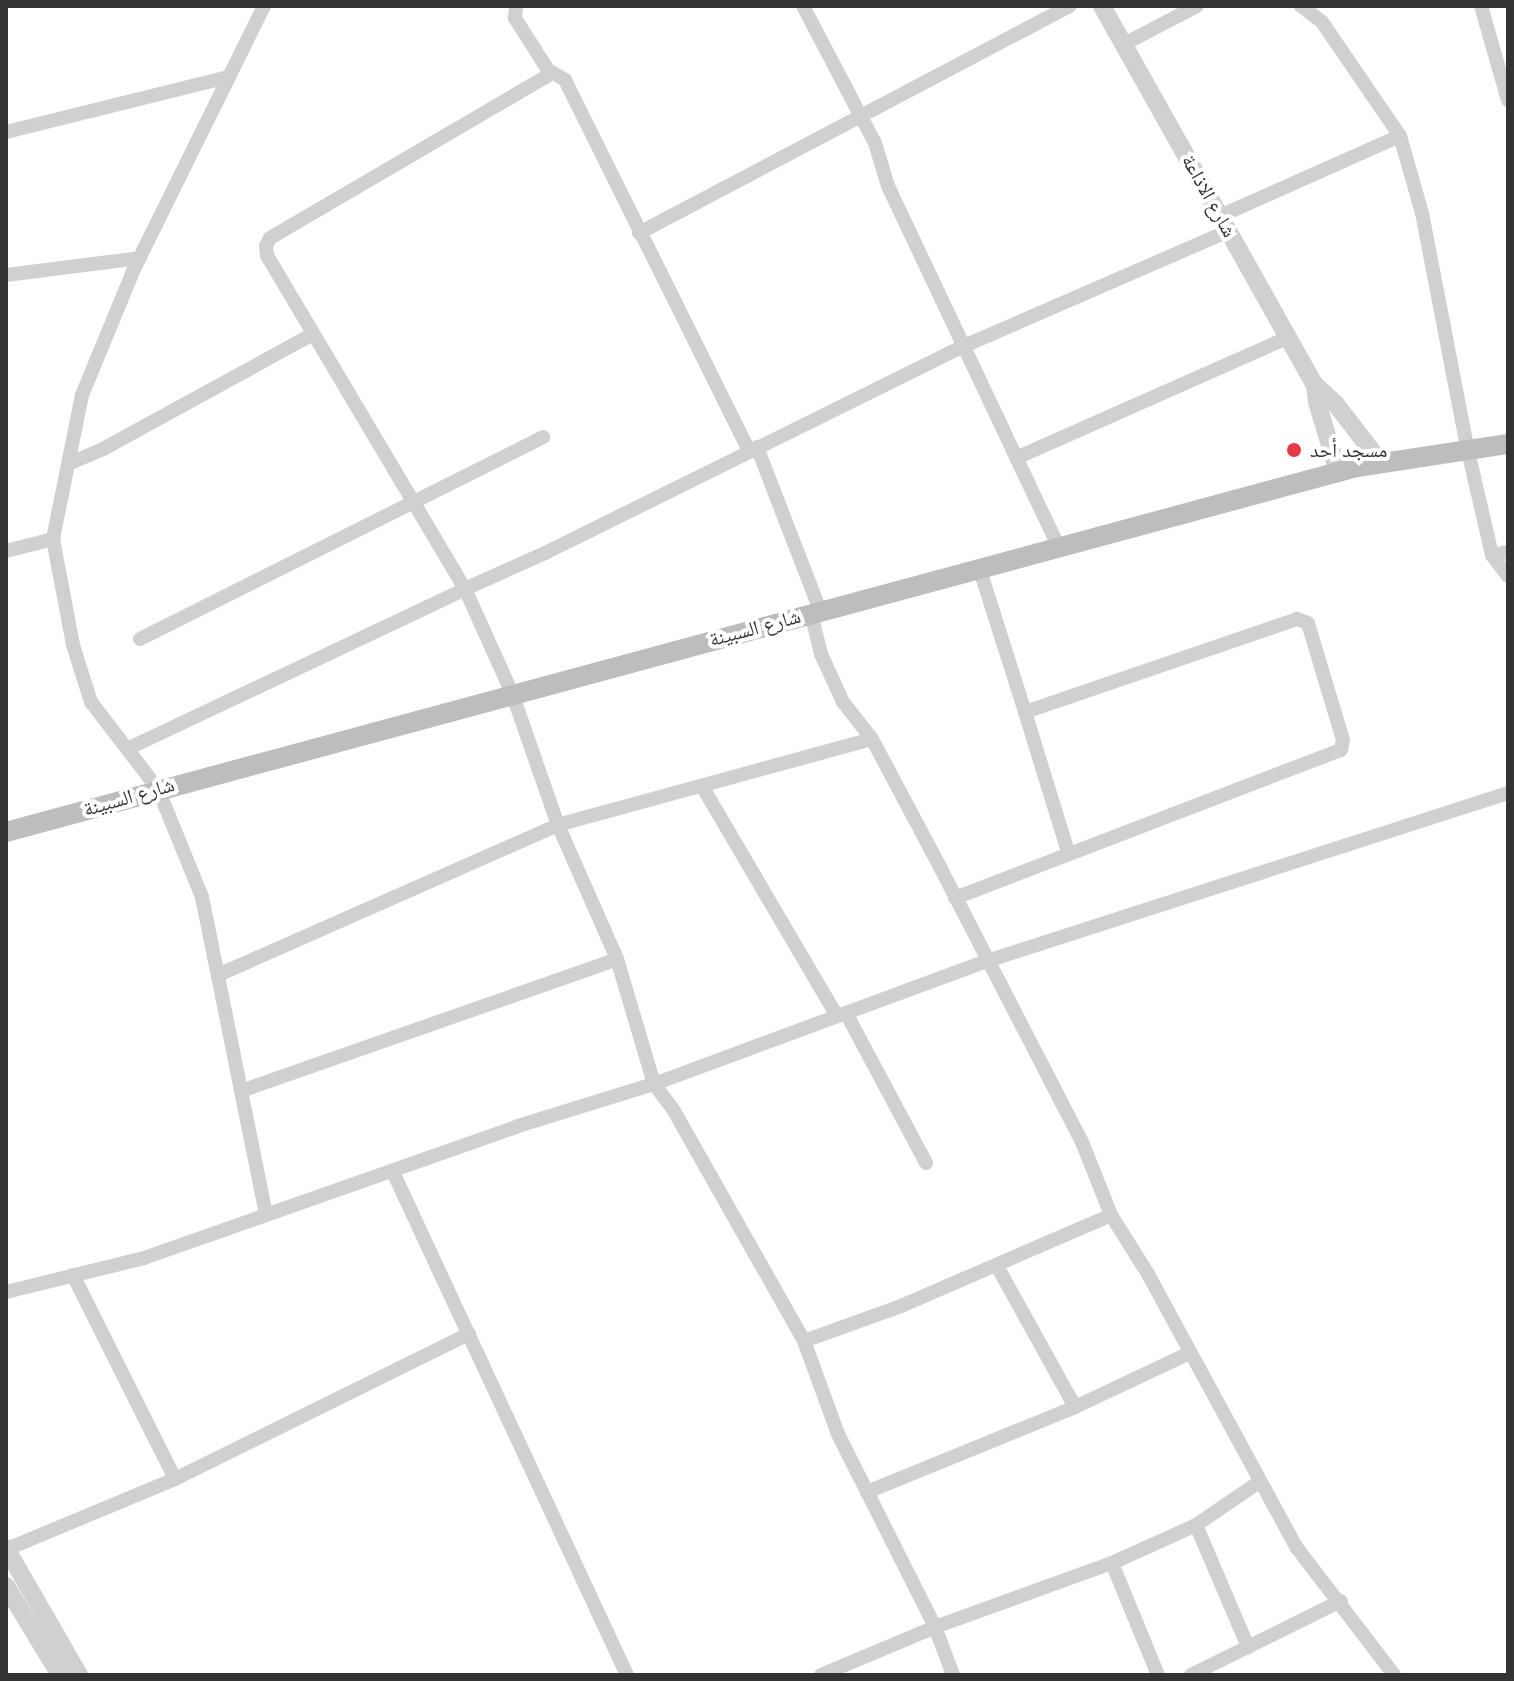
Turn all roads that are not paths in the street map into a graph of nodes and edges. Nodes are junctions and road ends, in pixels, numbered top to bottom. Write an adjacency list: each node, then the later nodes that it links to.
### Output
1 (264, 6): 11 (street)
2 (516, 6): 10 (street)
3 (803, 6): 13 (street)
4 (1070, 6): 13 (street)
5 (1102, 6): 9 (street, شارع الاذاعة)
6 (1197, 6): 9 (street)
7 (1301, 6): 15 (street)
8 (1481, 6): 12 (street)
9 (1124, 44): 16 (street, شارع الاذاعة)
10 (548, 70): 17 (street); 20 (street)
11 (229, 77): 14 (street); 18 (street)
12 (1508, 100)
13 (862, 117): 17 (street); 22 (street)
14 (6, 132)
15 (1400, 136): 16 (street); 27 (street)
16 (1224, 224): 21 (street, شارع الاذاعة); 22 (street)
17 (639, 233): 26 (street)
18 (140, 258): 19 (street); 30 (street)
19 (6, 275)
20 (313, 334): 30 (street); 32 (street)
21 (1289, 337): 23 (street, شارع الاذاعة); 28 (street)
22 (964, 346): 26 (street); 28 (street)
23 (1315, 385): 29 (street, شارع الاذاعة); 31 (street, شارع الاذاعة)
24 (543, 437): 32 (street)
25 (1508, 444): 27 (main road, شارع السبينة)
26 (753, 449): 40 (street); 41 (street)
27 (1468, 451): 29 (main road, شارع السبينة); 37 (street)
28 (1016, 458): 34 (street)
29 (1381, 463): 31 (main road, شارع السبينة)
30 (68, 464): 33 (street)
31 (1338, 472): 34 (main road, شارع السبينة)
32 (412, 500): 40 (street); 42 (street)
33 (53, 539): 35 (street); 46 (street)
34 (1058, 546): 38 (main road, شارع السبينة)
35 (6, 551)
36 (1508, 552): 37 (street)
37 (1492, 555): 39 (street)
38 (979, 567): 41 (main road, شارع السبينة); 44 (street)
39 (1508, 576)
40 (465, 589): 43 (street); 46 (street)
41 (816, 612): 43 (main road, شارع السبينة); 45 (street)
42 (140, 639)
43 (512, 693): 48 (main road, شارع السبينة); 50 (street)
44 (1025, 712): 52 (street); 52 (street)
45 (872, 739): 47 (street); 53 (street)
46 (127, 749): 48 (street)
47 (702, 786): 50 (street); 57 (street)
48 (158, 789): 51 (main road, شارع السبينة); 56 (street)
49 (1508, 793): 55 (street)
50 (558, 825): 54 (street); 56 (street)
51 (6, 830)
52 (1068, 852): 53 (street)
53 (955, 898): 55 (street)
54 (617, 959): 58 (street); 59 (street)
55 (987, 961): 57 (street); 63 (street)
56 (218, 975): 59 (street)
57 (842, 1015): 58 (street); 60 (street)
58 (654, 1084): 61 (street); 68 (street)
59 (241, 1091): 62 (street)
60 (926, 1163)
61 (393, 1172): 62 (street); 67 (street)
62 (266, 1213): 65 (street)
63 (1111, 1215): 64 (street); 69 (street)
64 (997, 1266): 68 (street); 70 (street)
65 (73, 1275): 66 (street); 71 (street)
66 (6, 1292)
67 (469, 1334): 71 (street); 83 (street)
68 (804, 1341): 73 (street)
69 (1190, 1353): 70 (street); 72 (street)
70 (1075, 1407): 73 (street)
71 (175, 1479): 75 (street)
72 (1259, 1482): 74 (street); 78 (street)
73 (867, 1492): 79 (street)
74 (1196, 1525): 76 (street); 80 (street)
75 (6, 1548): 82 (street)
76 (1112, 1563): 79 (street); 86 (street)
77 (6, 1586): 81 (street)
78 (1341, 1601): 80 (street); 88 (street)
79 (935, 1627): 84 (street); 85 (street)
80 (1248, 1647): 87 (street)
81 (60, 1675)
82 (79, 1675)
83 (627, 1675)
84 (821, 1675)
85 (953, 1675)
86 (1158, 1675)
87 (1191, 1675)
88 (1394, 1675)

